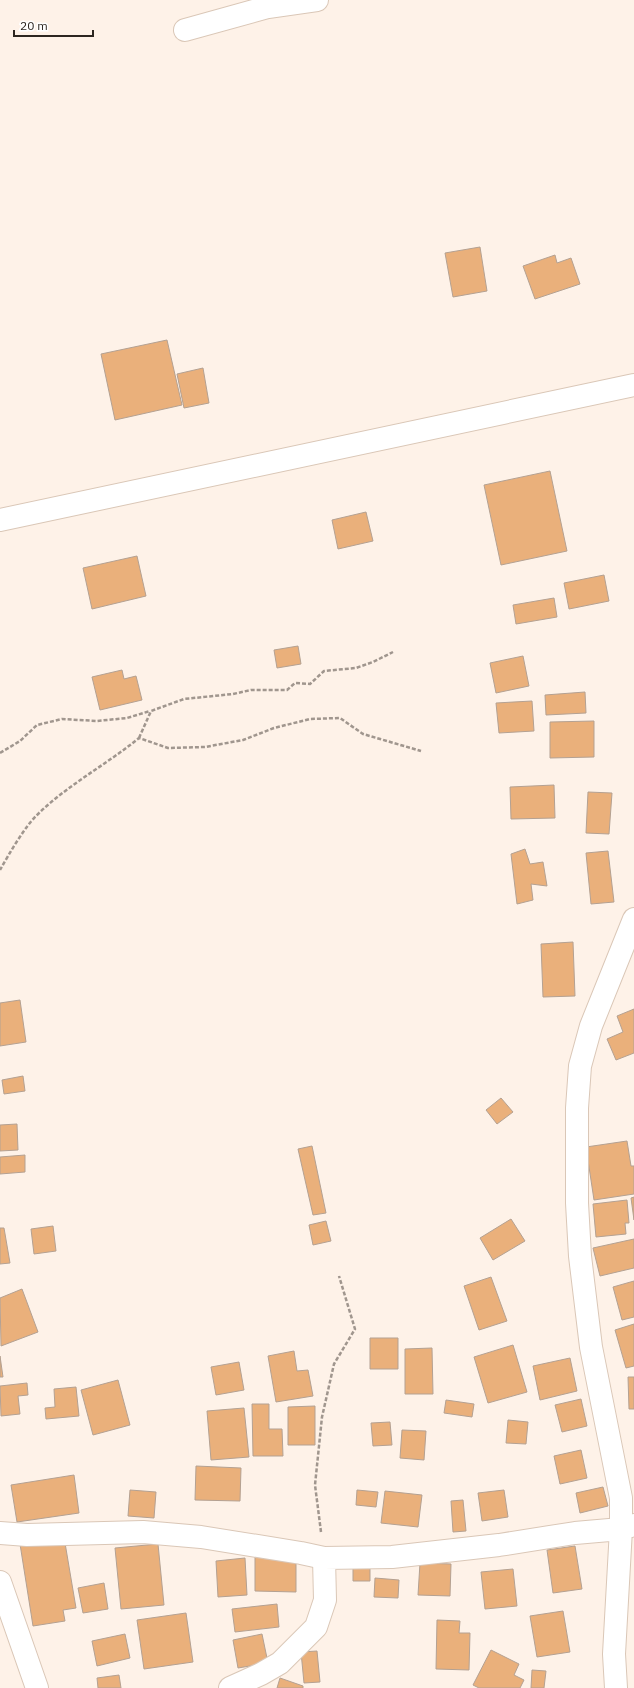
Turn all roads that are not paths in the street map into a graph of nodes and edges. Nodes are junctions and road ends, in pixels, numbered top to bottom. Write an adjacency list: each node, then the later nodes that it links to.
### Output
1 (317, 0): 2 (street)
2 (185, 30)
3 (634, 385): 4 (street)
4 (0, 520)
5 (634, 922): 6 (street)
6 (627, 1527): 8 (street); 12 (street)
7 (0, 1533): 8 (street)
8 (324, 1558): 11 (street)
9 (0, 1582): 10 (street)
10 (37, 1688)
11 (230, 1688)
12 (616, 1688)

